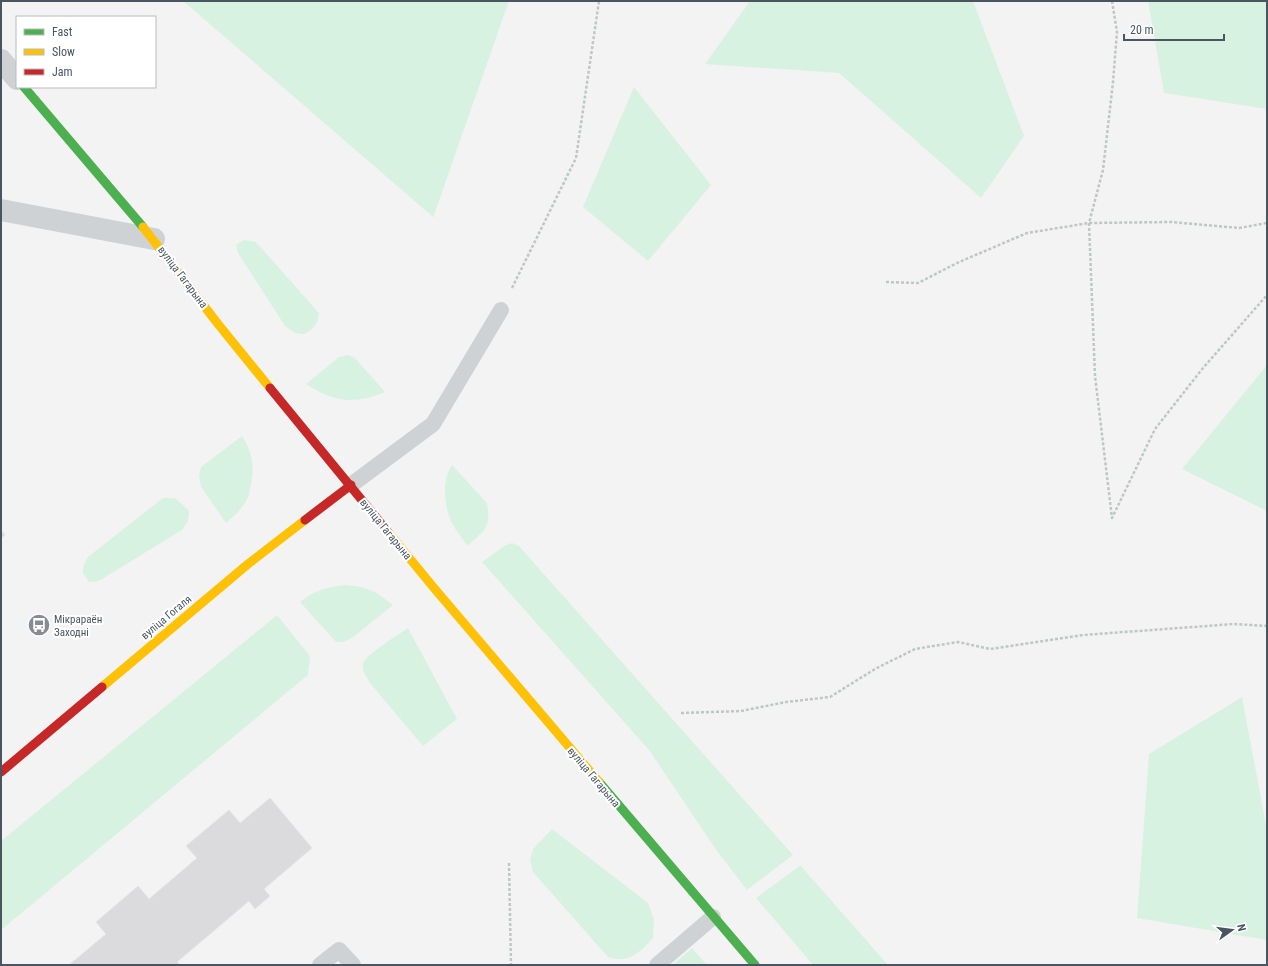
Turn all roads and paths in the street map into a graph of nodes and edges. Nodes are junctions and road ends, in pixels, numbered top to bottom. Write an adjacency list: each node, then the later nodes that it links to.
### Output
1 (599, 1): 12 (path)
2 (1112, 1): 7 (path)
3 (1, 60): 4 (street)
4 (16, 78)
5 (25, 88): 9 (main road, вуліца Гагарына)
6 (1, 210): 9 (street)
7 (1089, 223): 8 (path); 10 (path); 11 (path)
8 (1267, 223)
9 (154, 238): 13 (main road, вуліца Гагарына)
10 (886, 282)
11 (1267, 295)
12 (501, 310): 13 (lane)
13 (351, 485): 16 (main road, вуліца Гогаля); 18 (main road, вуліца Гагарына)
14 (1267, 626): 15 (path)
15 (681, 713)
16 (1, 772)
17 (509, 863): 21 (path)
18 (713, 917): 22 (lane); 23 (main road, вуліца Гагарына)
19 (320, 965): 20 (lane)
20 (352, 965)
21 (511, 965)
22 (657, 965)
23 (755, 965)

